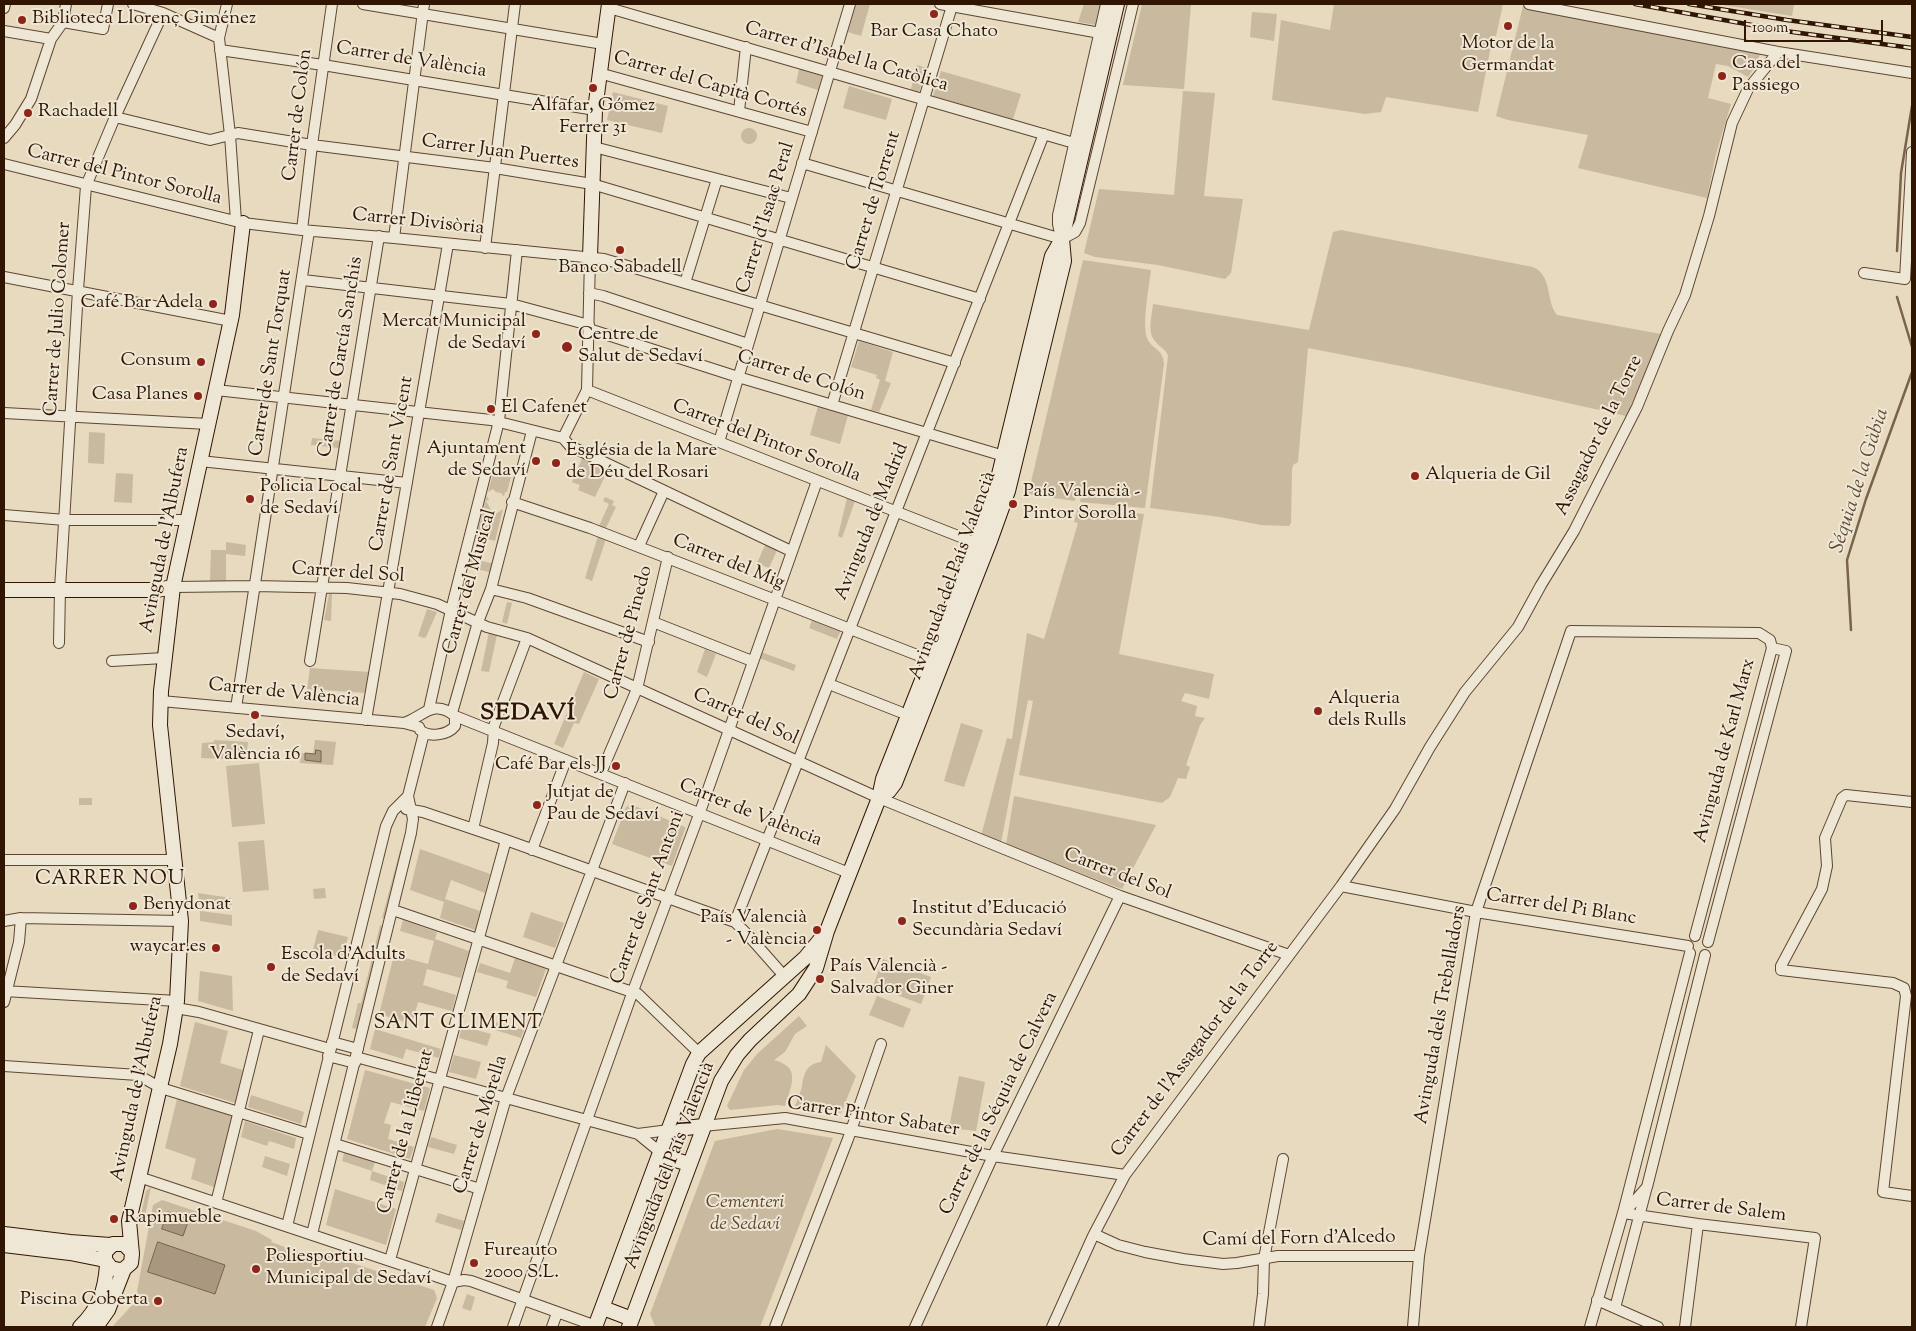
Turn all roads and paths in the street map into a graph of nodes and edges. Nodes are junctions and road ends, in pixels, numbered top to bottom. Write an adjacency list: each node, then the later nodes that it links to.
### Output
1 (5, 4): 17 (street)
2 (66, 4): 20 (street)
3 (108, 4): 20 (street)
4 (133, 4): 19 (street)
5 (227, 4): 25 (street, Avinguda de l'Albufera)
6 (332, 4): 30 (street, Carrer de Colón)
7 (363, 4): 18 (street)
8 (515, 4): 21 (street)
9 (850, 4): 31 (street, Carrer d'Isaac Peral)
10 (940, 4): 16 (street)
11 (1106, 4): 23 (street, Avinguda del País Valencià)
12 (1117, 4): 63 (street)
13 (1133, 4): 63 (street, Avinguda del País Valencià)
14 (1529, 4): 29 (street)
15 (609, 6): 26 (street); 27 (street, Carrer d'Isabel la Catòlica)
16 (952, 6): 23 (street); 36 (street, Carrer de Torrent)
17 (4, 8)
18 (423, 9): 21 (street); 34 (street)
19 (163, 13): 25 (street); 39 (street, Carrer de Julio Colomer)
20 (63, 22): 24 (street)
21 (512, 29): 26 (street); 35 (street)
22 (4, 31): 24 (street)
23 (1100, 33): 44 (street, Avinguda del País Valencià)
24 (52, 38): 43 (street)
25 (219, 38): 28 (street, Avinguda de l'Albufera)
26 (603, 44): 32 (street)
27 (746, 48): 31 (street, Carrer d'Isabel la Catòlica); 38 (street)
28 (220, 50): 30 (street, Carrer de València); 42 (street, Avinguda de l'Albufera)
29 (1778, 52): 33 (street); 157 (street, Assagador de la Torre)
30 (323, 65): 34 (street, Carrer de València); 45 (street, Carrer de Colón)
31 (830, 71): 36 (street, Carrer d'Isabel la Catòlica); 40 (street, Carrer d'Isaac Peral)
32 (599, 73): 37 (street); 38 (street, Carrer del Capità Cortés)
33 (1912, 73)
34 (413, 81): 35 (street, Carrer de València); 48 (street)
35 (504, 94): 37 (street, Carrer de València); 51 (street)
36 (924, 99): 41 (street, Carrer d'Isabel la Catòlica); 55 (street, Carrer de Torrent)
37 (595, 110): 46 (street)
38 (739, 111): 40 (street, Carrer del Capità Cortés)
39 (114, 117): 42 (street); 54 (street, Carrer de Julio Colomer)
40 (812, 132): 49 (street, Carrer d'Isaac Peral)
41 (1044, 134): 44 (street, Carrer d'Isabel la Catòlica); 59 (street, Avinguda de Madrid)
42 (230, 135): 45 (street, Carrer Juan Puertes); 58 (street, Avinguda de l'Albufera)
43 (4, 138)
44 (1074, 143): 63 (street, Avinguda del País Valencià)
45 (312, 145): 48 (street, Carrer Juan Puertes); 60 (street, Carrer de Colón)
46 (594, 147): 52 (street); 53 (street)
47 (1912, 152): 70 (street)
48 (404, 156): 51 (street, Carrer Juan Puertes); 62 (street)
49 (802, 163): 55 (street); 56 (street, Carrer d'Isaac Peral)
50 (4, 164): 54 (street, Carrer del Pintor Sorolla)
51 (495, 168): 53 (street, Carrer Juan Puertes); 66 (street)
52 (717, 179): 56 (street); 57 (street)
53 (592, 184): 57 (street, Carrer Juan Puertes); 68 (street)
54 (86, 186): 58 (street, Carrer del Pintor Sorolla); 75 (street, Carrer de Julio Colomer)
55 (896, 191): 59 (street); 69 (street, Carrer de Torrent)
56 (791, 198): 64 (street, Carrer d'Isaac Peral)
57 (705, 218): 64 (street, Carrer Juan Puertes); 73 (street)
58 (240, 222): 60 (street, Carrer Divisòria); 81 (street, Avinguda de l'Albufera)
59 (1009, 224): 63 (street); 78 (street, Avinguda de Madrid)
60 (306, 231): 61 (street, Carrer Divisòria); 72 (street, Carrer de Sant Torquat)
61 (379, 236): 62 (street, Carrer Divisòria); 74 (street, Carrer de García Sanchis)
62 (394, 238): 65 (street, Carrer Divisòria)
63 (1062, 239): 101 (street, Avinguda del País Valencià); 103 (street, Avinguda del País Valencià)
64 (779, 240): 69 (street, Carrer Juan Puertes); 80 (street, Carrer d'Isaac Peral)
65 (448, 244): 66 (street, Carrer Divisòria); 77 (street, Carrer de Sant Vicent)
66 (485, 248): 67 (street, Carrer Divisòria)
67 (517, 250): 68 (street, Carrer Divisòria); 79 (street)
68 (590, 257): 73 (street, Carrer Divisòria); 76 (street)
69 (874, 268): 78 (street, Carrer Juan Puertes); 83 (street, Carrer de Torrent)
70 (1864, 273)
71 (4, 277): 75 (street)
72 (303, 280): 74 (street, Carrer de Colón); 89 (street, Carrer de Sant Torquat)
73 (685, 283): 80 (street, Carrer Divisòria)
74 (371, 288): 77 (street, Carrer de Colón); 91 (street, Carrer de García Sanchis)
75 (78, 290): 81 (street); 94 (street, Carrer de Julio Colomer)
76 (589, 293): 82 (street); 84 (street)
77 (439, 296): 79 (street, Carrer de Colón); 93 (street, Carrer de Sant Vicent)
78 (980, 299): 85 (street, Avinguda de Madrid)
79 (511, 304): 82 (street, Carrer de Colón); 95 (street)
80 (759, 306): 83 (street, Carrer Divisòria); 84 (street, Carrer d'Isaac Peral)
81 (231, 321): 87 (street, Avinguda de l'Albufera)
82 (589, 327): 86 (street, Carrer de Colón); 88 (street)
83 (854, 334): 85 (street, Carrer Divisòria); 90 (street, Carrer de Torrent)
84 (748, 344): 86 (street, Carrer d'Isaac Peral)
85 (955, 363): 98 (street, Avinguda de Madrid)
86 (738, 377): 90 (street, Carrer de Colón); 100 (street, Carrer d'Isaac Peral)
87 (216, 390): 89 (street); 96 (street, Avinguda de l'Albufera)
88 (587, 390): 99 (street); 100 (street, Carrer del Pintor Sorolla)
89 (284, 398): 91 (street); 104 (street, Carrer de Sant Torquat)
90 (832, 405): 98 (street, Carrer de Colón)
91 (352, 406): 93 (street); 105 (street, Carrer de García Sanchis)
92 (4, 413): 94 (street)
93 (419, 413): 95 (street); 107 (street, Carrer de Sant Vicent)
94 (70, 415): 96 (street); 112 (street, Carrer de Julio Colomer)
95 (499, 421): 97 (street); 126 (street)
96 (208, 424): 102 (street, Avinguda de l'Albufera)
97 (532, 431): 99 (street); 109 (street, Carrer del Musical)
98 (927, 433): 101 (street, Carrer de Colón); 110 (street, Avinguda de Madrid)
99 (563, 438): 108 (street)
100 (719, 442): 106 (street, Carrer del Pintor Sorolla)
101 (1004, 456): 103 (street); 114 (street, Avinguda del País Valencià)
102 (200, 461): 104 (street); 113 (street, Avinguda de l'Albufera)
103 (1013, 469): 114 (street, Avinguda del País Valencià)
104 (273, 470): 105 (street); 118 (street, Carrer de Sant Torquat)
105 (341, 476): 107 (street); 120 (street, Carrer de García Sanchis)
106 (817, 481): 110 (street, Carrer del Pintor Sorolla); 116 (street, Carrer de Sant Antoni)
107 (407, 483): 124 (street, Carrer de Sant Vicent)
108 (664, 491): 115 (street); 116 (street)
109 (512, 502): 115 (street, Carrer del Mig); 122 (street, Carrer del Musical)
110 (896, 511): 114 (street, Carrer del Pintor Sorolla); 129 (street, Avinguda de Madrid)
111 (4, 515): 112 (street)
112 (65, 520): 113 (street); 121 (street, Carrer de Julio Colomer)
113 (187, 520): 119 (street, Avinguda de l'Albufera)
114 (982, 545): 136 (street, Avinguda del País Valencià); 155 (street, Avinguda del País Valencià)
115 (639, 546): 117 (street, Carrer del Mig)
116 (791, 551): 125 (street, Carrer de Sant Antoni)
117 (668, 558): 125 (street, Carrer del Mig); 128 (street, Carrer de Pinedo)
118 (255, 586): 119 (street, Carrer del Sol); 120 (street, Carrer del Sol); 142 (street, Carrer de Sant Torquat)
119 (172, 587): 121 (street); 134 (street, Avinguda de l'Albufera)
120 (322, 588): 124 (street, Carrer del Sol); 137 (street, Carrer de García Sanchis)
121 (60, 589): 123 (street); 132 (street, Carrer de Julio Colomer)
122 (491, 589): 127 (street, Carrer del Musical); 131 (street)
123 (4, 590)
124 (388, 592): 126 (street, Carrer del Sol); 146 (street, Carrer de Sant Vicent)
125 (774, 599): 129 (street, Carrer del Mig); 138 (street, Carrer de Sant Antoni)
126 (452, 610): 127 (street, Carrer del Sol); 143 (street)
127 (478, 622): 130 (street, Carrer del Sol); 145 (street, Carrer del Musical)
128 (654, 622): 131 (street, Carrer de Pinedo); 138 (street)
129 (850, 628): 136 (street, Carrer del Mig); 151 (street, Avinguda de Madrid)
130 (527, 638): 140 (street, Carrer del Sol); 149 (street)
131 (649, 642): 140 (street, Carrer de Pinedo)
132 (59, 643)
133 (1772, 648): 173 (street, Avinguda dels Treballadors); 179 (street, Avinguda de Karl Marx); 181 (street, Avinguda de Karl Marx)
134 (164, 658): 135 (street); 141 (street, Avinguda de l'Albufera)
135 (112, 660)
136 (930, 660): 155 (street, Avinguda del País Valencià)
137 (310, 661)
138 (752, 661): 148 (street, Carrer de Sant Antoni)
139 (834, 686): 144 (street)
140 (637, 688): 148 (street, Carrer del Sol); 152 (street, Carrer de Pinedo)
141 (161, 701): 142 (street, Carrer de València); 166 (street, Avinguda de l'Albufera)
142 (236, 708): 146 (street, Carrer de València)
143 (429, 709): 145 (street); 147 (street)
144 (900, 712)
145 (454, 718): 147 (street); 149 (street, Carrer de València)
146 (366, 720): 147 (street, Carrer de València)
147 (420, 726): 154 (street)
148 (728, 729): 151 (street, Carrer del Sol); 160 (street, Carrer de Sant Antoni)
149 (494, 731): 150 (street, Carrer de València); 161 (street)
150 (566, 760): 152 (street, Carrer de València); 164 (street)
151 (798, 761): 155 (street, Carrer del Sol); 163 (street, Avinguda de Madrid)
152 (601, 773): 153 (street, Carrer de València)
153 (625, 783): 160 (street, Carrer de València); 167 (street, Carrer de Morella)
154 (408, 796): 158 (street); 159 (street)
155 (879, 798): 168 (street, Avinguda del País Valencià); 170 (street, Carrer del Sol)
156 (1912, 802): 217 (street)
157 (1395, 809): 169 (street, Carrer de l'Assagador de la Torre)
158 (411, 810): 159 (street); 161 (street); 172 (street)
159 (393, 811): 193 (street)
160 (700, 812): 163 (street, Carrer de València); 171 (street, Carrer de Sant Antoni)
161 (473, 829): 162 (street)
162 (506, 840): 164 (street); 180 (street, Carrer de la Llibertat)
163 (766, 840): 168 (street, Carrer de València); 177 (street, Avinguda de Madrid)
164 (532, 850): 167 (street)
165 (4, 860): 166 (street)
166 (175, 860): 176 (street, Avinguda de l'Albufera)
167 (591, 870): 171 (street); 185 (street, Carrer de Morella)
168 (849, 873): 178 (street, Avinguda del País Valencià)
169 (1341, 886): 173 (street, Carrer del Pi Blanc); 183 (street, Carrer de l'Assagador de la Torre)
170 (1120, 896): 183 (street, Carrer del Sol); 209 (street, Carrer de la Séquia de Calvera)
171 (668, 897): 177 (street); 187 (street, Carrer de Sant Antoni)
172 (393, 910): 180 (street); 195 (street)
173 (1476, 912): 182 (street, Carrer del Pi Blanc); 230 (street, Avinguda dels Treballadors)
174 (21, 918): 175 (street); 176 (street); 189 (street)
175 (4, 921)
176 (181, 921): 190 (street, Avinguda de l'Albufera)
177 (735, 922): 186 (street)
178 (827, 931): 186 (street, Avinguda del País Valencià); 188 (street, Avinguda del País Valencià)
179 (1695, 936): 181 (street); 182 (street)
180 (479, 940): 185 (street); 197 (street, Carrer de la Llibertat)
181 (1708, 942): 184 (street)
182 (1689, 950): 184 (street); 219 (street)
183 (1289, 955): 213 (street, Carrer de l'Assagador de la Torre)
184 (1705, 955): 215 (street)
185 (555, 965): 187 (street); 199 (street, Carrer de Morella)
186 (785, 977): 188 (street); 194 (street, Avinguda del País Valencià)
187 (633, 991): 194 (street); 201 (street, Carrer de Sant Antoni)
188 (799, 994): 202 (street, Avinguda del País Valencià)
189 (5, 995): 190 (street)
190 (177, 1004): 191 (street); 198 (street, Avinguda de l'Albufera)
191 (259, 1030): 193 (street); 200 (street)
192 (881, 1044): 204 (street)
193 (333, 1050): 195 (street); 195 (street); 205 (street)
194 (699, 1053): 203 (street, Avinguda del País Valencià)
195 (356, 1056): 197 (street); 207 (street)
196 (4, 1066): 198 (street)
197 (440, 1081): 199 (street); 212 (street, Carrer de la Llibertat)
198 (161, 1088): 200 (street); 214 (street, Avinguda de l'Albufera)
199 (506, 1098): 201 (street); 216 (street, Carrer de Morella)
200 (239, 1111): 205 (street); 218 (street)
201 (588, 1120): 206 (street); 236 (street, Carrer de Sant Antoni)
202 (703, 1126): 203 (street); 204 (street, Carrer Pintor Sabater); 211 (street, Avinguda del País Valencià)
203 (669, 1130): 206 (street, Avinguda del País Valencià); 208 (street, Avinguda del País Valencià)
204 (851, 1130): 209 (street, Carrer Pintor Sabater); 248 (street)
205 (310, 1134): 223 (street)
206 (638, 1134): 208 (street, Avinguda del País Valencià)
207 (335, 1144): 212 (street); 225 (street)
208 (660, 1152): 211 (street); 238 (street, Avinguda del País Valencià)
209 (994, 1156): 213 (street, Carrer Pintor Sabater); 249 (street, Carrer de la Séquia de Calvera)
210 (1283, 1159): 231 (street)
211 (689, 1164): 241 (street, Avinguda del País Valencià)
212 (415, 1169): 216 (street); 232 (street, Carrer de la Llibertat)
213 (1125, 1175): 226 (street, Carrer de l'Assagador de la Torre)
214 (139, 1177): 218 (street); 221 (street, Avinguda de l'Albufera)
215 (1647, 1187): 219 (street); 220 (street)
216 (480, 1189): 235 (street, Carrer de Morella)
217 (1912, 1196)
218 (216, 1203): 223 (street)
219 (1623, 1213): 220 (street, Carrer de Salem); 237 (street)
220 (1640, 1216): 222 (street, Carrer de Salem); 239 (street)
221 (129, 1221): 227 (street, Avinguda de l'Albufera); 229 (street, Avinguda de l'Albufera)
222 (1698, 1224): 255 (street); 256 (street, Carrer de Salem)
223 (287, 1226): 225 (street)
224 (4, 1234): 227 (street)
225 (312, 1234): 232 (street)
226 (1094, 1234): 231 (street, Camí del Forn d'Alcedo); 250 (street, Carrer de l'Assagador de la Torre)
227 (113, 1244): 229 (street); 233 (street)
228 (4, 1245): 233 (street)
229 (130, 1250): 234 (street)
230 (1420, 1256): 231 (street, Camí del Forn d'Alcedo); 252 (street, Avinguda dels Treballadors)
231 (1264, 1259): 251 (street)
232 (390, 1260): 235 (street)
233 (106, 1263): 234 (street); 242 (street)
234 (124, 1269): 243 (street)
235 (453, 1282): 236 (street); 244 (street, Carrer de Morella)
236 (523, 1300): 240 (street); 245 (street, Carrer de Sant Antoni)
237 (1597, 1300): 239 (street); 253 (street)
238 (603, 1308): 241 (street); 247 (street, Avinguda del País Valencià)
239 (1615, 1308): 254 (street)
240 (557, 1313): 246 (street); 247 (street)
241 (633, 1325)
242 (80, 1327)
243 (96, 1327)
244 (437, 1327)
245 (514, 1327)
246 (552, 1327)
247 (595, 1327)
248 (775, 1327)
249 (915, 1327)
250 (1052, 1327)
251 (1259, 1327)
252 (1413, 1327)
253 (1590, 1327)
254 (1658, 1327)
255 (1685, 1327)
256 (1801, 1327)

